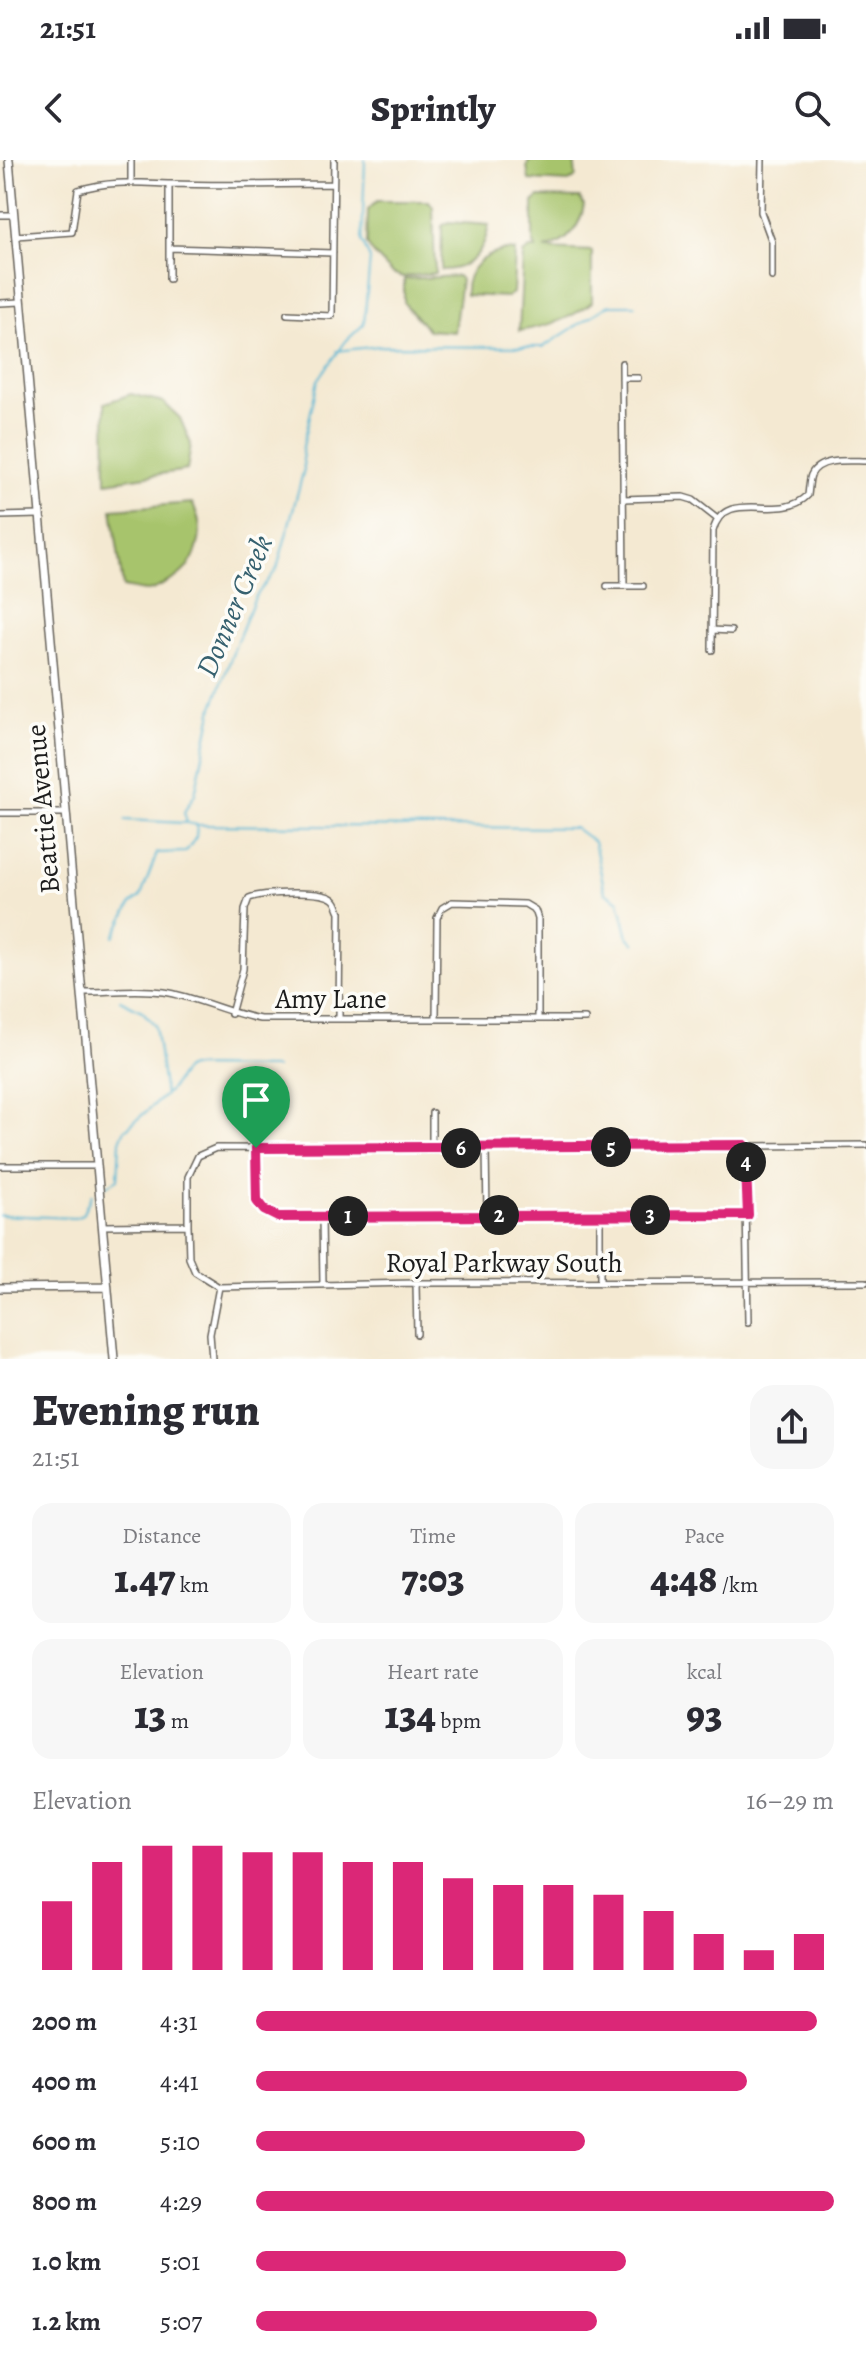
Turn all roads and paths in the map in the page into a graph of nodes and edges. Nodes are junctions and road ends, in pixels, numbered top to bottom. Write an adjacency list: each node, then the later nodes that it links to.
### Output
1 (9, 160): 9 (street, Beattie Avenue)
2 (131, 160): 5 (street)
3 (334, 160): 7 (street)
4 (762, 160): 13 (street)
5 (131, 181): 6 (street); 10 (street)
6 (169, 184): 7 (street); 11 (street)
7 (333, 184): 12 (street)
8 (0, 215): 9 (street)
9 (13, 215): 10 (street, Beattie Avenue)
10 (15, 236): 15 (street, Beattie Avenue)
11 (169, 248): 12 (street); 14 (street)
12 (333, 253): 17 (street)
13 (772, 277)
14 (169, 279)
15 (21, 302): 16 (street); 23 (street, Beattie Avenue)
16 (0, 303)
17 (287, 314)
18 (622, 363): 19 (street)
19 (622, 378): 20 (street); 22 (street)
20 (638, 378)
21 (866, 461): 25 (street)
22 (623, 499): 25 (street); 27 (street)
23 (40, 515): 24 (street); 33 (street, Beattie Avenue)
24 (0, 516)
25 (716, 518): 29 (street)
26 (607, 586): 27 (street)
27 (624, 586): 28 (street)
28 (643, 586)
29 (712, 630): 30 (street); 31 (street)
30 (731, 631)
31 (712, 650)
32 (0, 813): 33 (street)
33 (66, 813): 34 (street, Beattie Avenue)
34 (82, 992): 35 (street, Amy Lane); 47 (street, Beattie Avenue)
35 (231, 1014): 36 (street, Amy Lane); 36 (street)
36 (339, 1018): 37 (street, Amy Lane)
37 (436, 1018): 38 (street, Amy Lane); 38 (street)
38 (538, 1019): 39 (street, Amy Lane)
39 (585, 1019)
40 (432, 1113): 45 (street)
41 (745, 1145): 42 (street); 44 (street); 50 (street)
42 (866, 1145)
43 (256, 1148): 45 (street); 51 (street); 52 (street)
44 (486, 1148): 45 (street); 48 (street)
45 (432, 1149)
46 (0, 1166): 47 (street)
47 (96, 1166): 53 (street, Beattie Avenue)
48 (487, 1215): 49 (street); 51 (street)
49 (600, 1215): 50 (street); 56 (street)
50 (748, 1215): 57 (street)
51 (322, 1216): 58 (street)
52 (188, 1225): 53 (street); 60 (street)
53 (102, 1226): 59 (street, Beattie Avenue)
54 (866, 1282): 57 (street, Royal Parkway South)
55 (416, 1283): 56 (street, Royal Parkway South); 58 (street, Royal Parkway South); 63 (street)
56 (600, 1283): 57 (street, Royal Parkway South)
57 (747, 1283): 62 (street)
58 (323, 1285): 60 (street, Royal Parkway South)
59 (107, 1287): 61 (street); 64 (street, Beattie Avenue)
60 (219, 1287): 65 (street)
61 (0, 1288)
62 (748, 1322)
63 (417, 1334)
64 (114, 1359)
65 (212, 1359)

